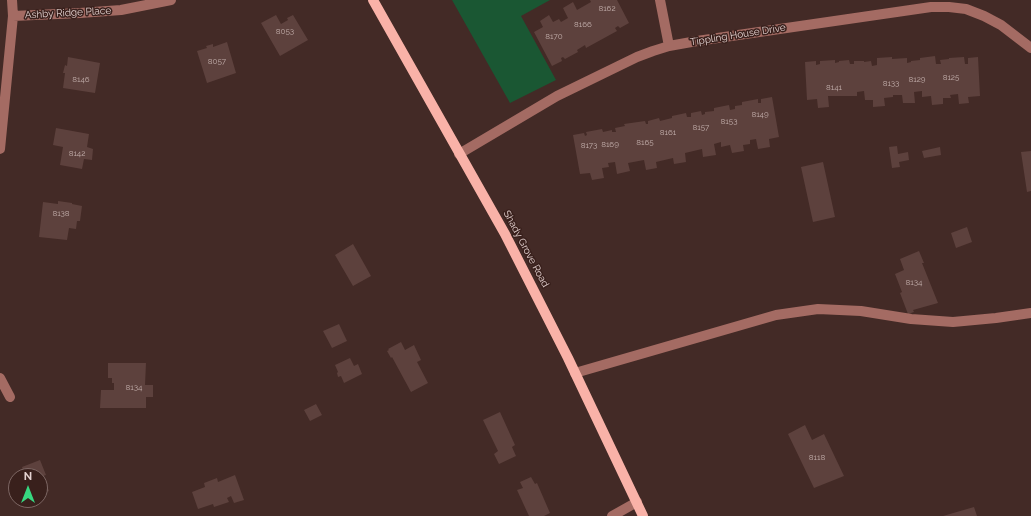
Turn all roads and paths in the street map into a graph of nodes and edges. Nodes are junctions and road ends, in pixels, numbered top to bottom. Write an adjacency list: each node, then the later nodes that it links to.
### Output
1 (12, 0): 5 (street, Ashby Ridge Place)
2 (171, 0): 5 (street, Ashby Ridge Place)
3 (373, 0): 9 (main road, Shady Grove Road)
4 (660, 0): 6 (street)
5 (13, 16): 8 (street, Ashby Ridge Place)
6 (669, 46): 7 (street, Tippling House Drive); 9 (street, Tippling House Drive)
7 (1031, 48)
8 (0, 149)
9 (459, 154): 11 (main road, Shady Grove Road)
10 (1031, 313): 11 (street)
11 (575, 373): 14 (main road, Shady Grove Road)
12 (0, 378): 13 (street)
13 (10, 397)
14 (637, 502): 15 (street); 16 (main road, Shady Grove Road)
15 (612, 516)
16 (643, 516)

